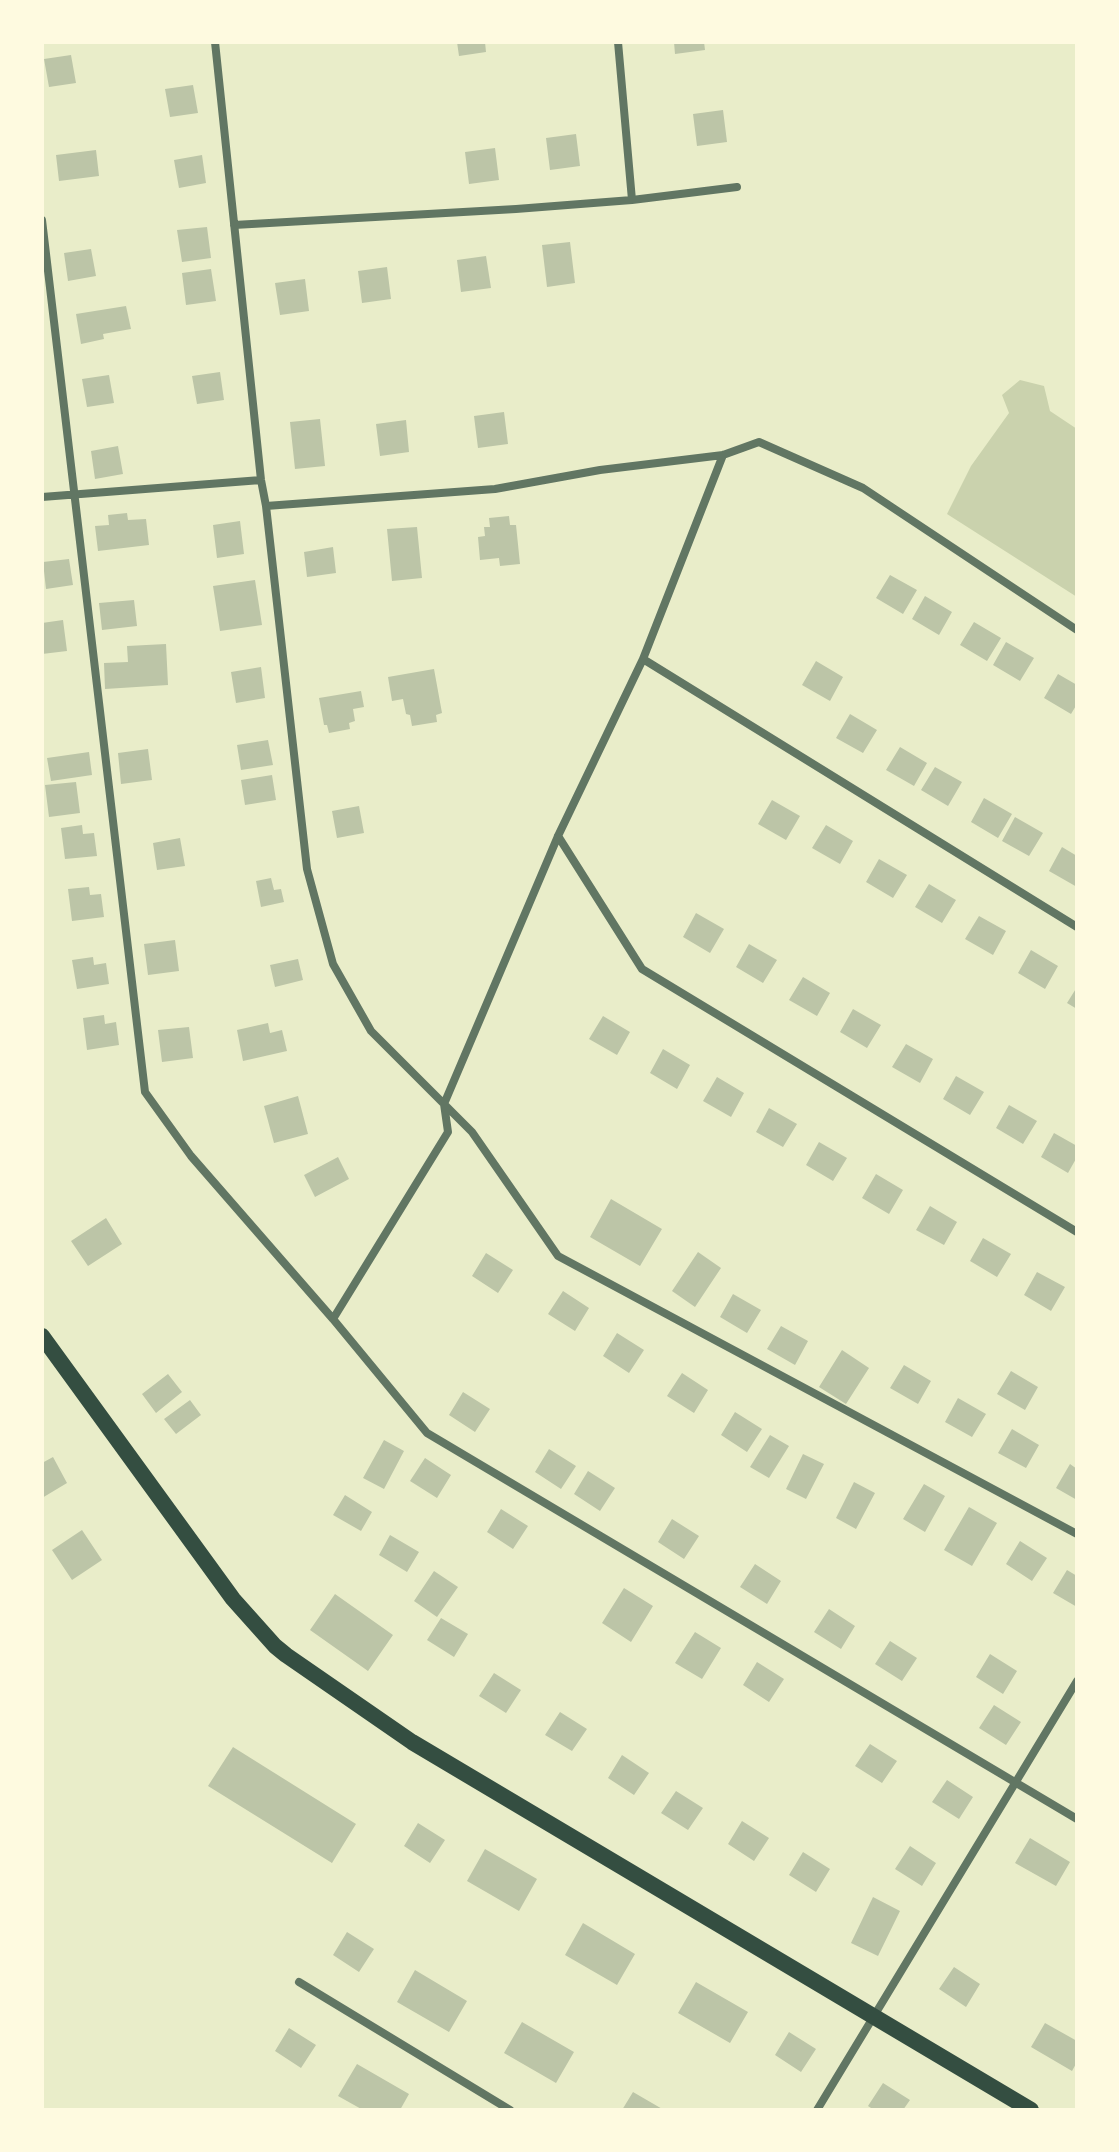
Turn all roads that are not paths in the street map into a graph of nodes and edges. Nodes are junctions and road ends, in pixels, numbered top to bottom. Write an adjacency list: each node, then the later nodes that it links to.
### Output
1 (215, 42): 6 (street)
2 (618, 42): 4 (street)
3 (737, 187): 4 (street)
4 (632, 200): 6 (street)
5 (42, 220): 9 (street)
6 (234, 225): 8 (street)
7 (723, 455): 11 (street); 12 (street); 13 (street)
8 (261, 480): 9 (street); 11 (street)
9 (74, 494): 10 (street); 18 (street)
10 (42, 497)
11 (266, 506): 16 (street)
12 (1077, 630)
13 (643, 659): 14 (street); 15 (street)
14 (558, 836): 16 (street); 17 (street)
15 (1077, 927)
16 (444, 1104): 18 (street); 20 (street)
17 (1077, 1232)
18 (333, 1319): 22 (street)
19 (42, 1336): 25 (main road)
20 (1077, 1534)
21 (1077, 1681): 22 (street)
22 (1016, 1782): 23 (street); 25 (street)
23 (1077, 1819)
24 (299, 1982): 26 (street)
25 (873, 2018): 27 (street); 28 (main road)
26 (510, 2110)
27 (817, 2110)
28 (1031, 2110)

